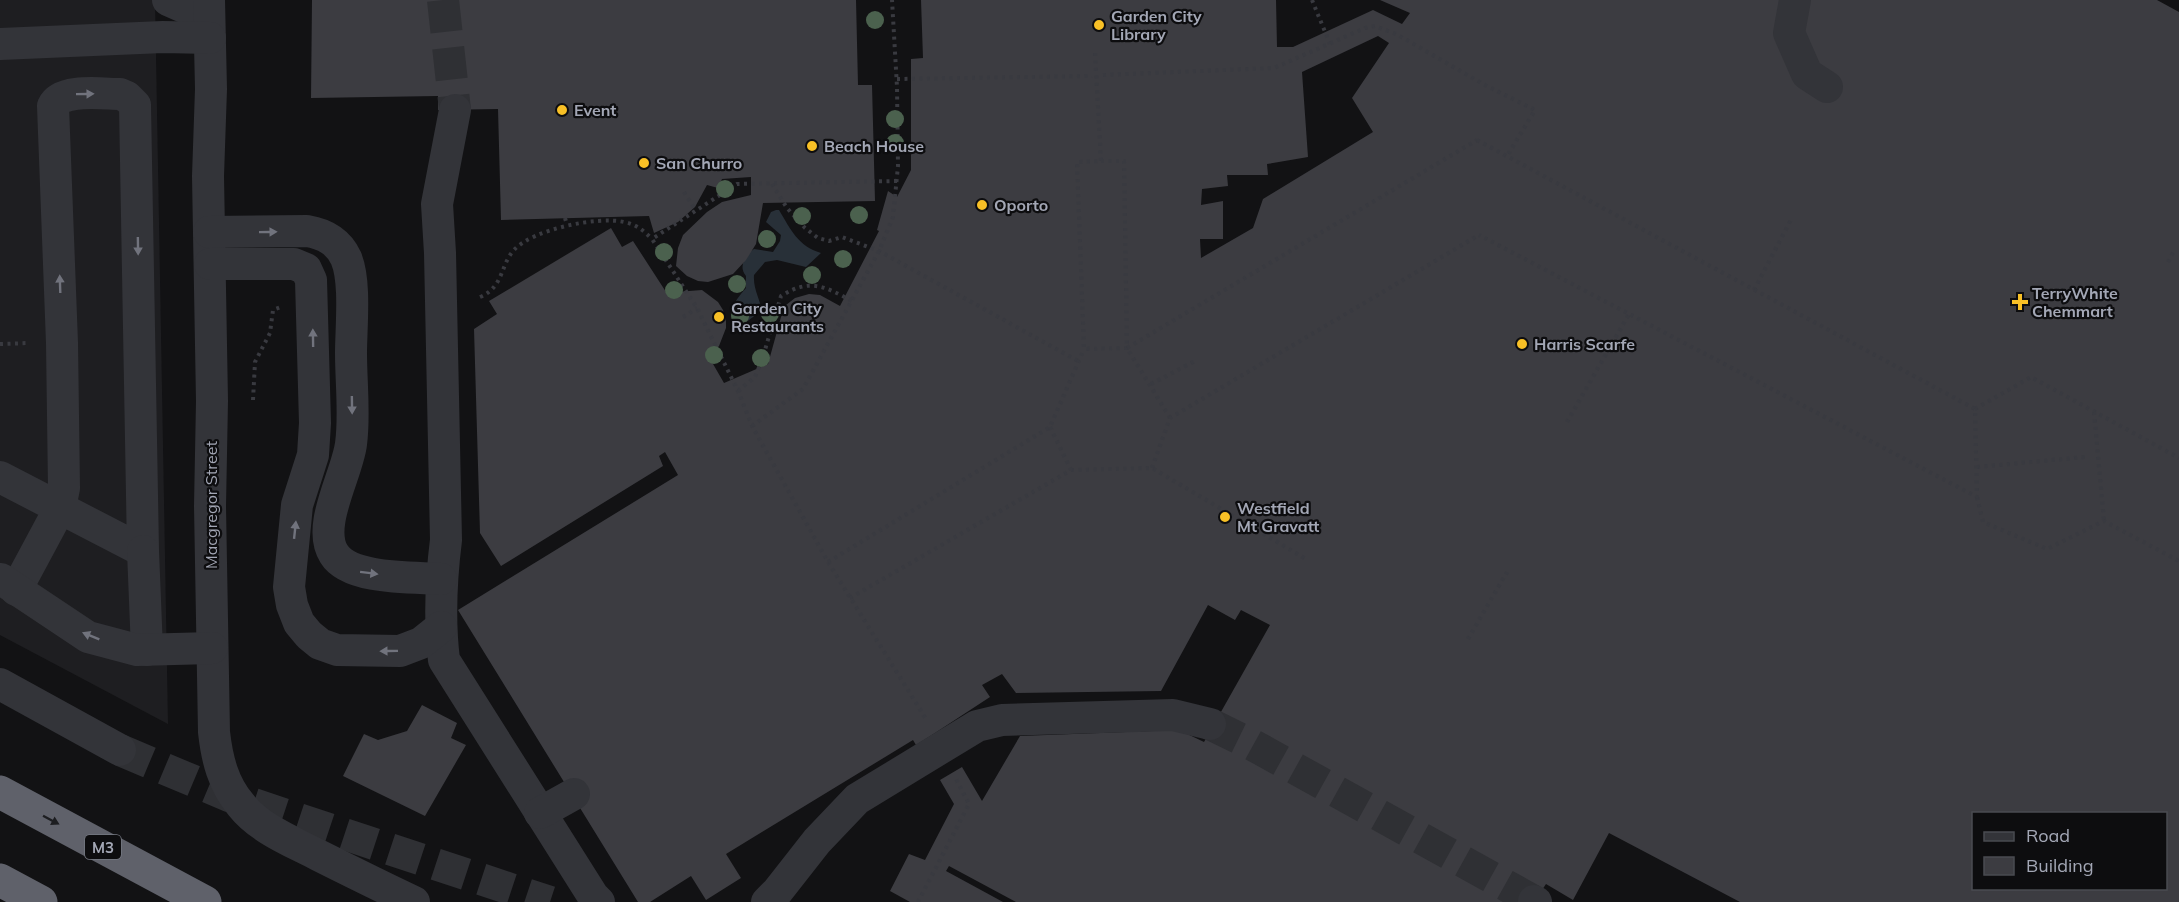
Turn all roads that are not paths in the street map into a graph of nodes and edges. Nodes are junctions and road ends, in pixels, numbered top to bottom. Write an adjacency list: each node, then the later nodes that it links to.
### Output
1 (168, 0): 3 (street)
2 (1795, 0): 5 (street)
3 (209, 18): 4 (street); 7 (street, Macgregor Street)
4 (0, 44)
5 (1827, 87)
6 (455, 110): 12 (street)
7 (209, 232): 8 (street, Macgregor Street); 12 (street, one-way to 12)
8 (210, 264): 14 (street, one-way to 8); 15 (street, Macgregor Street)
9 (0, 477): 10 (street)
10 (60, 508): 11 (street); 11 (street, one-way to 11); 13 (street)
11 (143, 551): 16 (street)
12 (441, 579): 14 (street)
13 (8, 584): 16 (street, one-way to 13)
14 (441, 627): 22 (street)
15 (212, 648): 16 (street); 26 (street, Macgregor Street)
16 (147, 650)
17 (0, 684): 19 (street)
18 (1210, 724): 28 (street)
19 (120, 750)
20 (0, 792): 25 (highway, M3, one-way to 25)
21 (574, 794): 22 (street)
22 (540, 813): 27 (street)
23 (0, 880): 24 (highway)
24 (41, 902)
25 (206, 902)
26 (414, 902)
27 (599, 902)
28 (767, 902)

